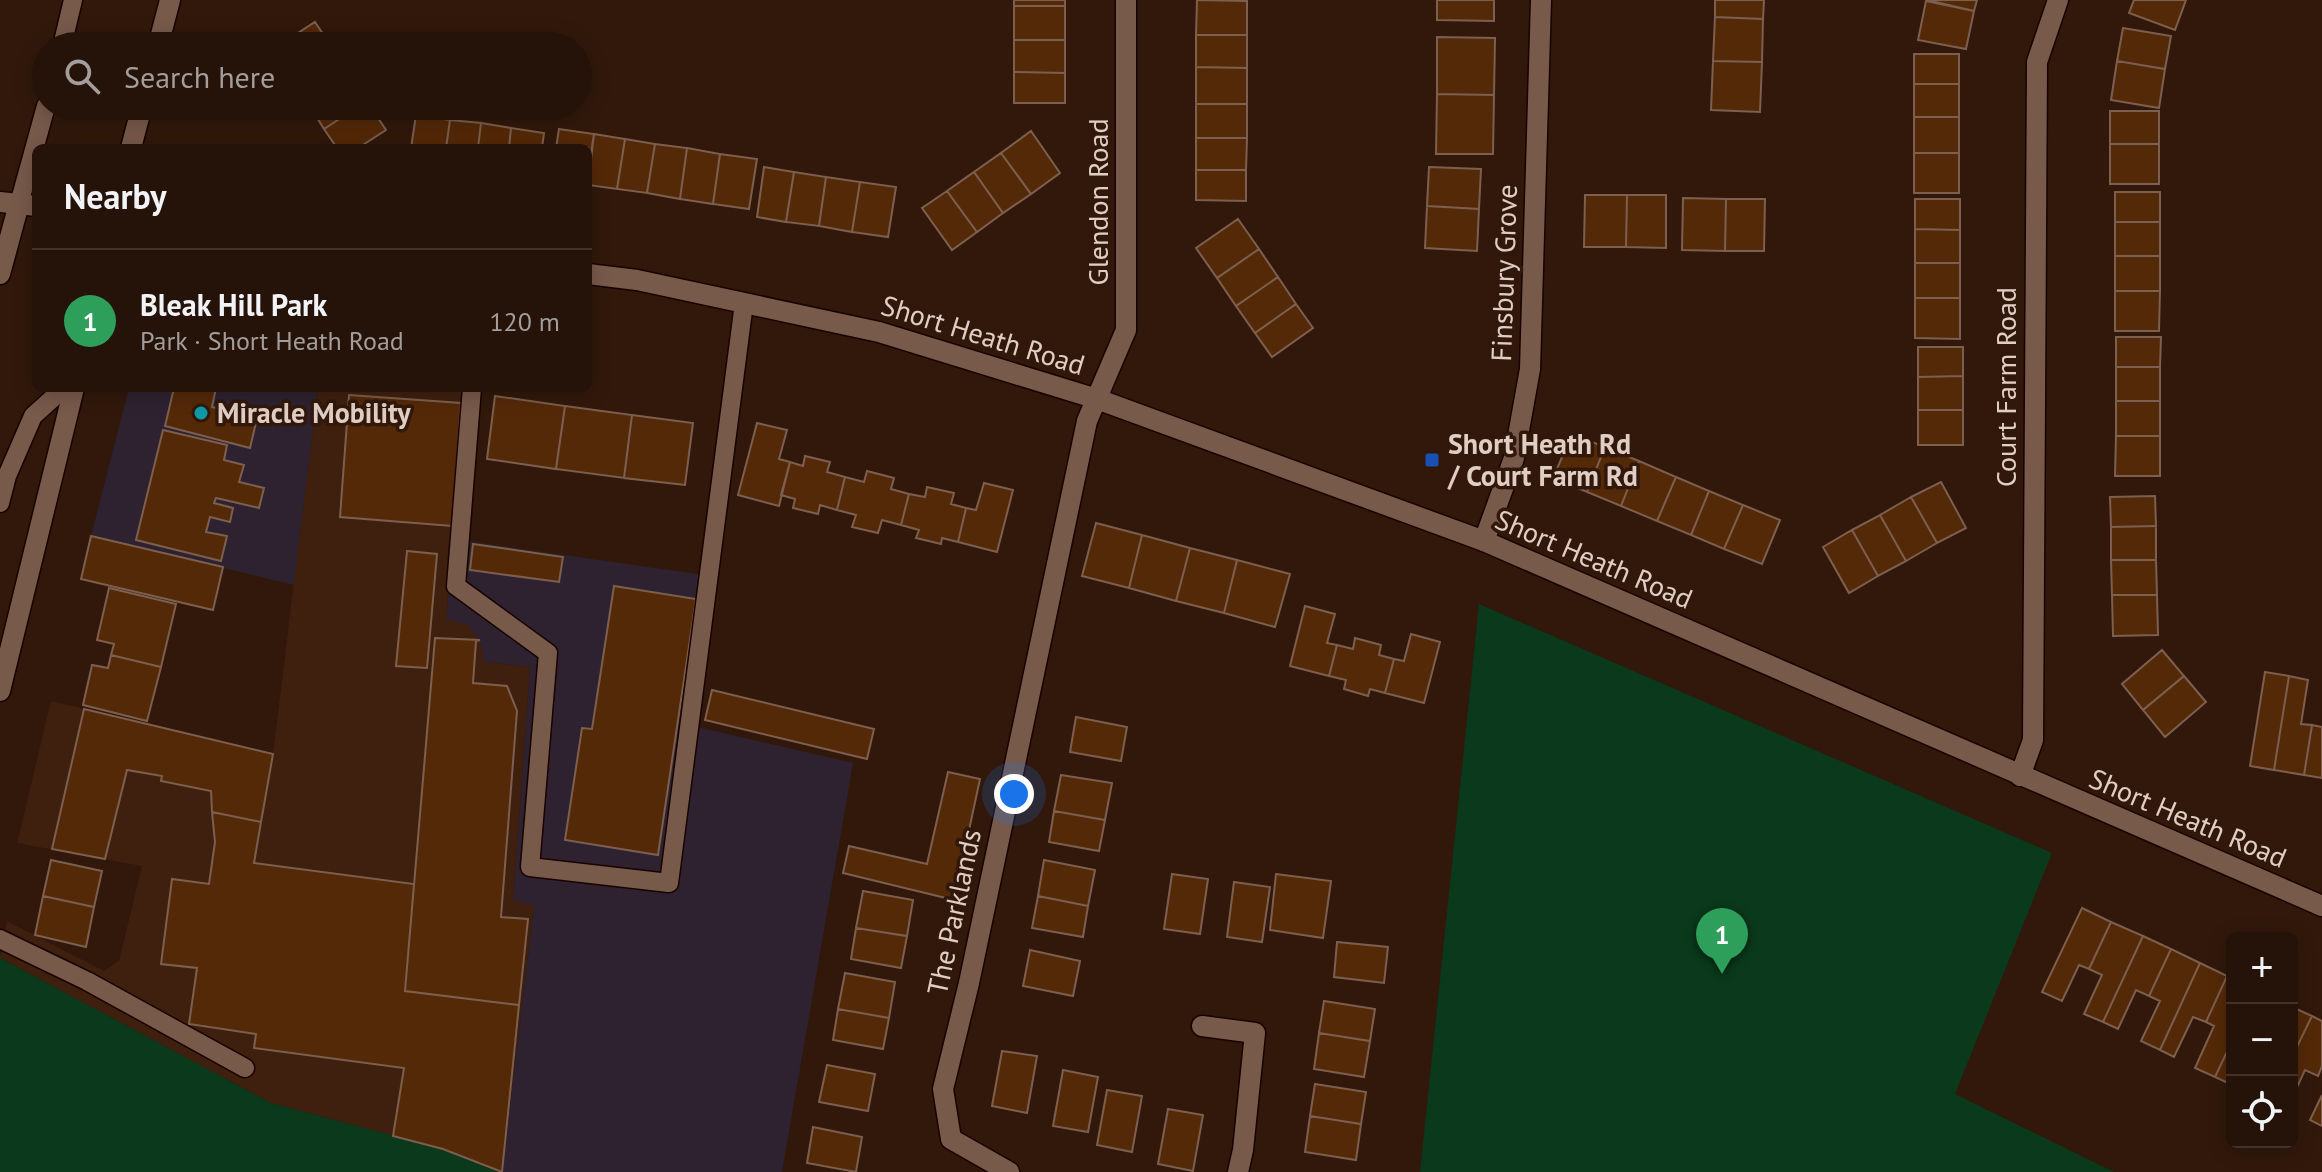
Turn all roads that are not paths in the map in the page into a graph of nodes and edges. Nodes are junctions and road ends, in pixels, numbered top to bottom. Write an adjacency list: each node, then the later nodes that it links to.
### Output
1 (73, 0): 6 (lane)
2 (170, 0): 7 (street)
3 (1126, 0): 20 (street, Glendon Road)
4 (1541, 0): 22 (street, Finsbury Grove)
5 (2058, 0): 24 (street, Court Farm Road)
6 (65, 32)
7 (162, 32)
8 (42, 120): 10 (lane)
9 (138, 120): 11 (street)
10 (35, 144)
11 (132, 144)
12 (32, 155): 13 (lane)
13 (18, 204): 14 (street)
14 (0, 274)
15 (592, 274): 16 (street, Short Heath Road)
16 (744, 303): 19 (lane); 20 (street, Short Heath Road)
17 (60, 392): 21 (lane)
18 (73, 392): 23 (street)
19 (472, 392)
20 (1097, 399): 22 (street, Short Heath Road); 29 (street, The Parklands)
21 (0, 503)
22 (1484, 541): 24 (street, Short Heath Road)
23 (0, 691)
24 (2020, 776): 25 (street, Short Heath Road)
25 (2322, 906)
26 (0, 939): 28 (lane)
27 (1202, 1026): 30 (street)
28 (245, 1068)
29 (1009, 1172)
30 (1238, 1172)

